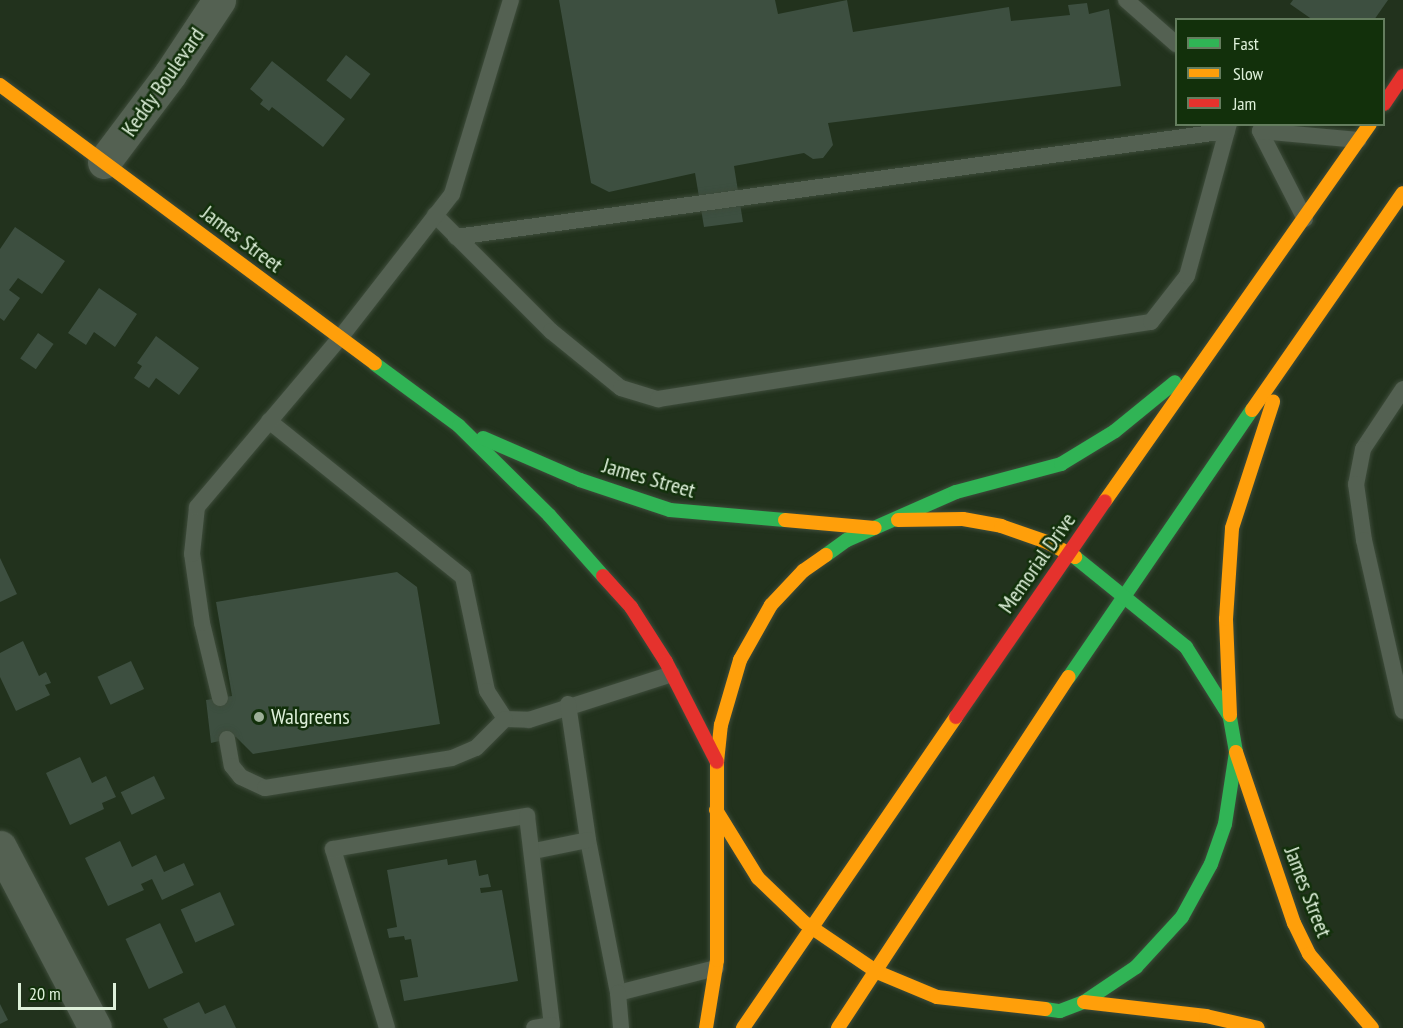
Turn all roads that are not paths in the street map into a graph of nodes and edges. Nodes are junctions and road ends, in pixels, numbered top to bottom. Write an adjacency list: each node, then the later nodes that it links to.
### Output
1 (219, 0): 12 (street, Keddy Boulevard)
2 (511, 0): 14 (lane)
3 (1126, 0): 4 (lane)
4 (1175, 43)
5 (1403, 76): 7 (main road)
6 (1, 88): 12 (main road, James Street)
7 (1385, 101)
8 (1369, 126): 11 (main road, Memorial Drive)
9 (1228, 128): 16 (lane); 16 (lane)
10 (1257, 128): 11 (lane); 15 (lane)
11 (1359, 140): 15 (main road, Memorial Drive)
12 (104, 162): 17 (main road, James Street)
13 (1403, 193): 19 (main road)
14 (435, 215): 16 (lane); 17 (lane)
15 (1305, 219): 18 (main road, Memorial Drive)
16 (456, 237)
17 (340, 338): 21 (lane); 22 (main road, James Street)
18 (1207, 356): 23 (main road); 25 (main road, Memorial Drive)
19 (1288, 361): 26 (main road); 31 (main road)
20 (1403, 389): 30 (lane)
21 (269, 421): 28 (lane); 32 (lane)
22 (459, 426): 24 (main road, James Street); 27 (main road, James Street)
23 (898, 520): 24 (main road); 25 (main road)
24 (875, 528): 35 (main road)
25 (1069, 552): 26 (main road); 40 (main road, Memorial Drive)
26 (1124, 593): 31 (main road); 42 (main road)
27 (672, 674): 29 (lane); 35 (main road, James Street)
28 (220, 698)
29 (568, 705): 32 (lane); 37 (lane)
30 (1403, 711)
31 (1230, 717): 34 (main road)
32 (505, 720): 33 (lane)
33 (227, 740)
34 (1236, 752): 44 (main road); 57 (main road, James Street)
35 (717, 762): 36 (main road)
36 (716, 810): 40 (main road); 41 (main road)
37 (588, 840): 39 (lane); 43 (lane)
38 (0, 847): 49 (street)
39 (534, 851): 48 (lane); 50 (lane)
40 (812, 928): 42 (main road); 54 (main road, Memorial Drive)
41 (716, 968): 43 (lane); 53 (main road)
42 (877, 972): 45 (main road); 55 (main road)
43 (618, 993): 52 (lane)
44 (1084, 1002): 45 (main road); 47 (main road)
45 (1060, 1011): 46 (main road)
46 (1031, 1021)
47 (1206, 1022): 56 (main road)
48 (552, 1027): 51 (lane)
49 (95, 1028)
50 (387, 1028)
51 (534, 1028)
52 (621, 1028)
53 (706, 1028)
54 (743, 1028)
55 (838, 1028)
56 (1258, 1028)
57 (1372, 1028)

